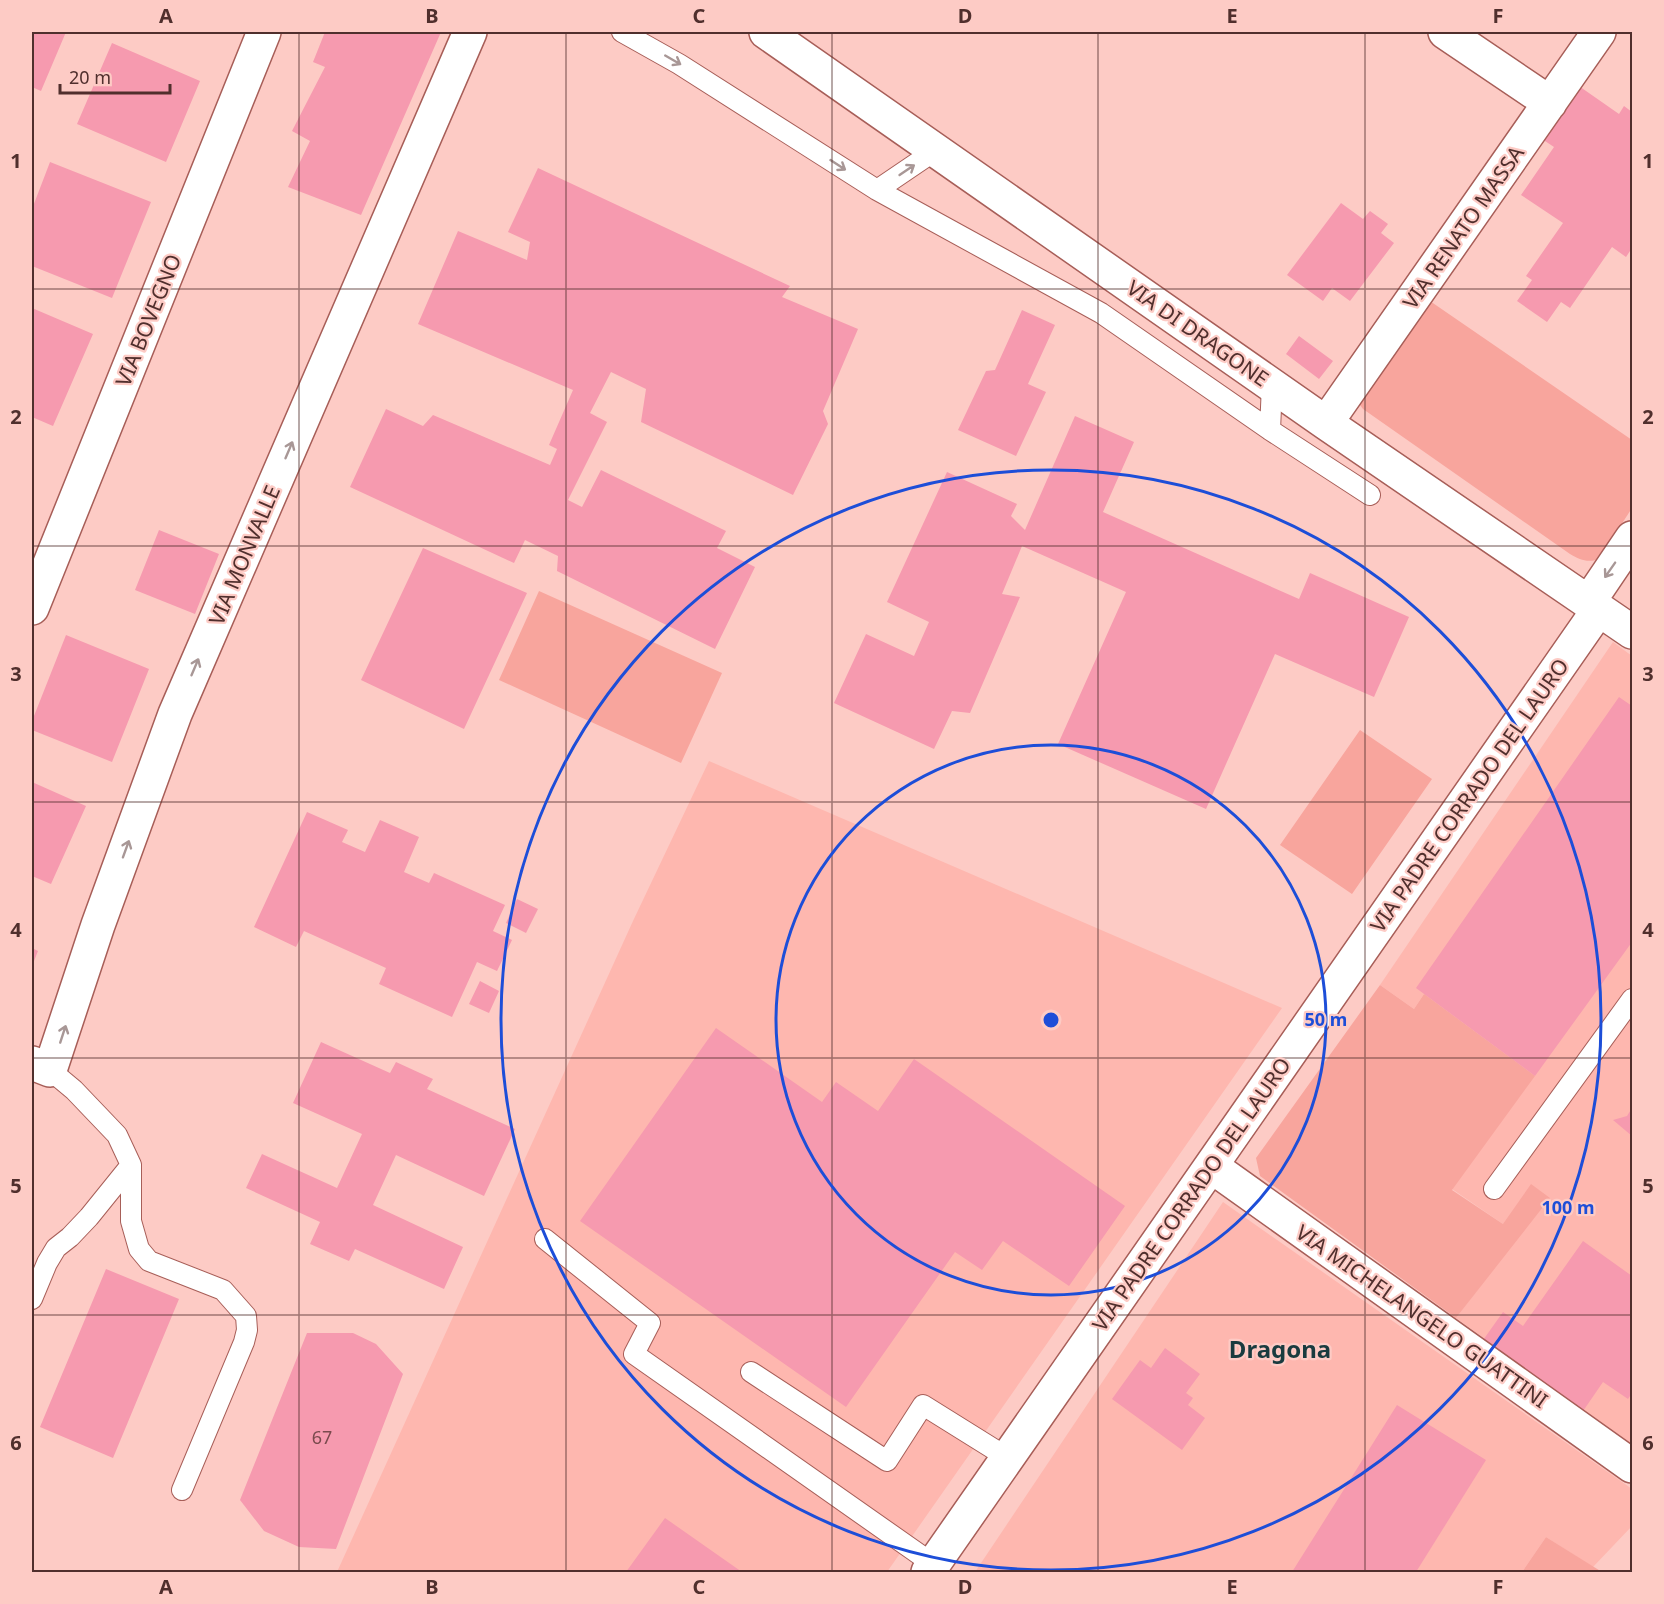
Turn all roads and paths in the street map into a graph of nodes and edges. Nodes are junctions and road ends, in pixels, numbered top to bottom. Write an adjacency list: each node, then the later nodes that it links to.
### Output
1 (264, 32): 16 (street, VIA BOVEGNO)
2 (470, 32): 19 (street, VIA MONVALLE, one-way to 2)
3 (622, 32): 9 (lane, one-way to 9)
4 (766, 32): 8 (street, VIA DI DRAGONE)
5 (1445, 32): 7 (street)
6 (1599, 32): 7 (street, VIA RENATO MASSA)
7 (1550, 103): 11 (street, VIA RENATO MASSA)
8 (936, 150): 9 (lane, one-way to 8); 10 (street, VIA DI DRAGONE)
9 (877, 190): 12 (lane)
10 (1272, 385): 11 (street, VIA DI DRAGONE); 12 (lane)
11 (1326, 423): 15 (street, VIA DI DRAGONE)
12 (1270, 430): 13 (lane)
13 (1370, 495)
14 (1632, 538): 15 (street, VIA PADRE CORRADO DEL LAURO, one-way to 15)
15 (1593, 606): 17 (street, VIA DI DRAGONE); 21 (street, VIA PADRE CORRADO DEL LAURO)
16 (32, 608)
17 (1632, 632)
18 (1632, 999): 22 (lane)
19 (41, 1067): 20 (lane)
20 (131, 1165): 24 (lane); 28 (lane)
21 (1211, 1166): 26 (street, VIA PADRE CORRADO DEL LAURO); 27 (street, VIA MICHELANGELO GUATTINI)
22 (1494, 1189)
23 (545, 1239): 29 (lane)
24 (32, 1299)
25 (751, 1372): 26 (lane)
26 (1008, 1458): 29 (street, VIA PADRE CORRADO DEL LAURO)
27 (1632, 1466)
28 (182, 1490)
29 (930, 1568)

